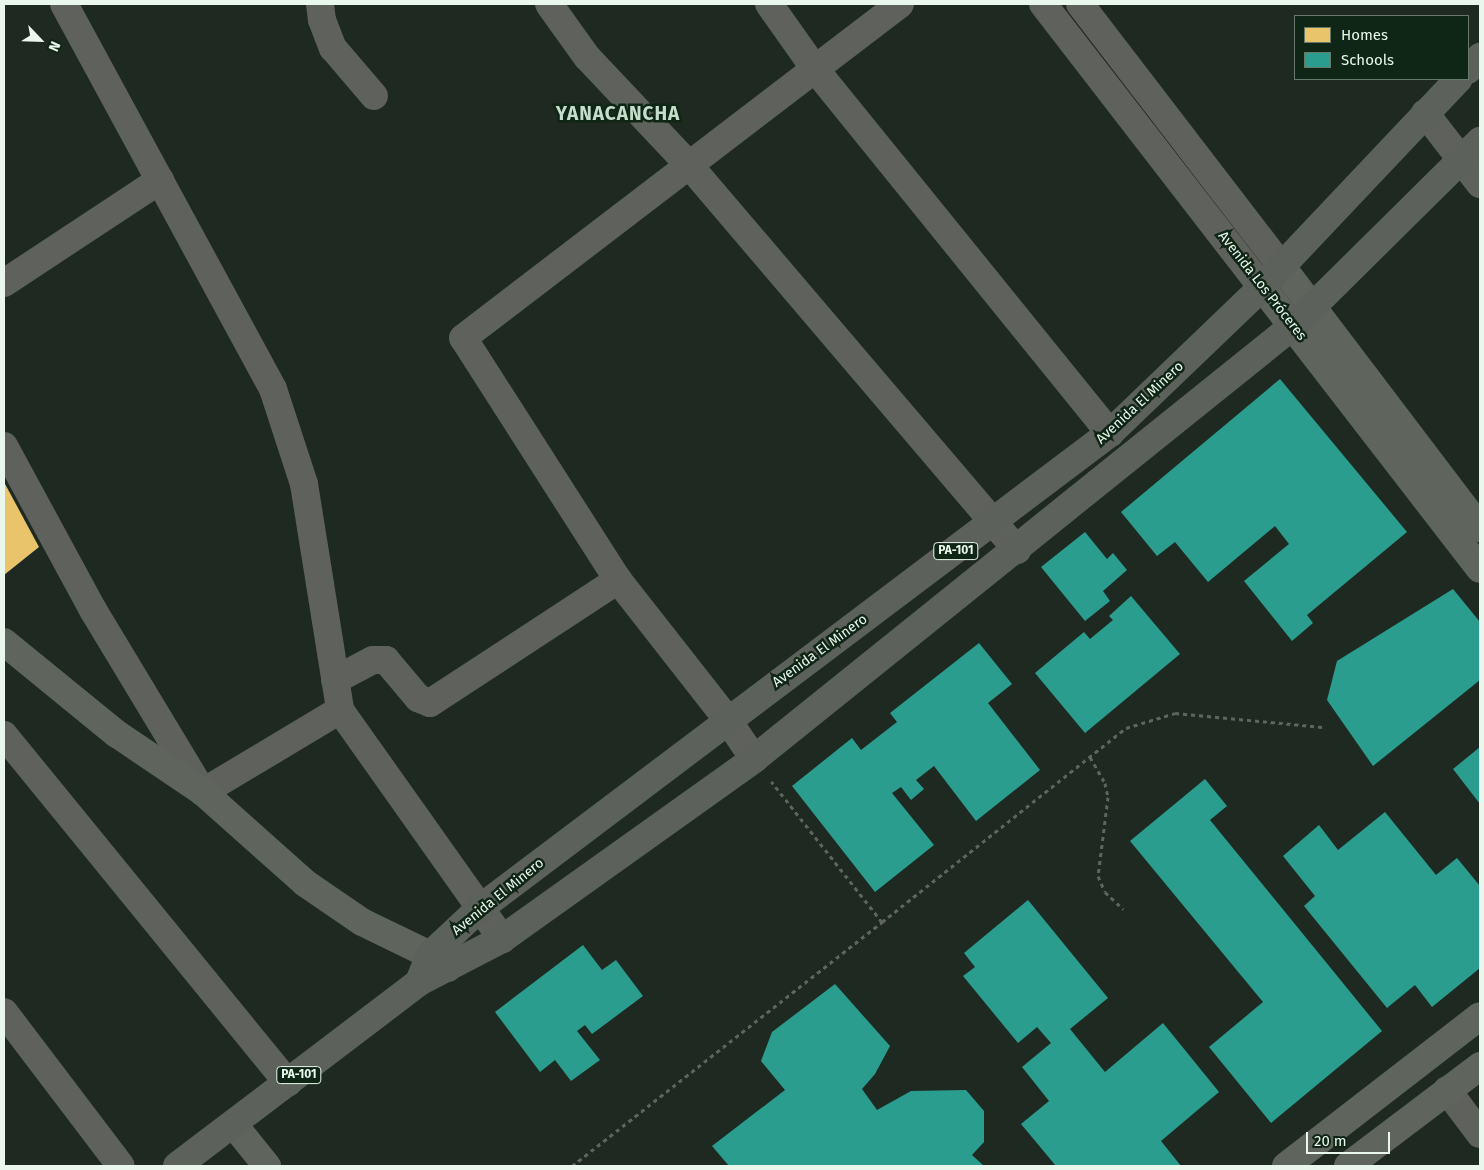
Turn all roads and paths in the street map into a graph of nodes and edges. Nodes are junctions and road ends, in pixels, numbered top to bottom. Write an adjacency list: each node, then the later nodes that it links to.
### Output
1 (64, 4): 16 (street)
2 (320, 4): 12 (street)
3 (549, 4): 15 (street)
4 (769, 4): 9 (street)
5 (900, 4): 9 (street)
6 (1043, 4): 20 (street, Avenida Los Próceres)
7 (1080, 4): 18 (street, Avenida Los Próceres)
8 (1480, 57): 10 (main road)
9 (815, 69): 15 (street); 24 (street)
10 (1469, 69)
11 (1458, 80): 13 (main road, Avenida El Minero / PA-101)
12 (374, 96)
13 (1425, 113): 14 (street); 18 (main road, Avenida El Minero / PA-101)
14 (1471, 151): 17 (street); 21 (main road, Avenida El Minero / PA-101)
15 (689, 165): 26 (street); 30 (street)
16 (160, 180): 19 (street); 32 (street)
17 (1480, 184)
18 (1282, 267): 20 (main road, Avenida El Minero / PA-101); 21 (street, Avenida Los Próceres)
19 (4, 283)
20 (1262, 287): 21 (street, Avenida Los Próceres); 22 (main road, Avenida El Minero / PA-101)
21 (1303, 316): 23 (main road, Avenida El Minero / PA-101); 27 (street, Avenida Los Próceres); 29 (street, Avenida Los Próceres)
22 (1142, 402): 23 (main road); 24 (main road, Avenida El Minero / PA-101)
23 (1164, 430): 28 (main road, Avenida El Minero / PA-101)
24 (1110, 433): 26 (main road, Avenida El Minero / PA-101)
25 (4, 446): 39 (street)
26 (994, 523): 28 (street); 34 (main road, Avenida El Minero / PA-101)
27 (1480, 528)
28 (1016, 550): 38 (main road, Avenida El Minero / PA-101)
29 (1480, 568)
30 (618, 580): 32 (street); 34 (street)
31 (4, 642): 39 (street)
32 (335, 680): 33 (street)
33 (340, 710): 39 (street); 40 (street)
34 (727, 719): 38 (street); 40 (main road, Avenida El Minero / PA-101)
35 (1322, 727): 37 (path)
36 (4, 735): 48 (street)
37 (1090, 757): 41 (path); 42 (path)
38 (754, 759): 42 (path); 43 (main road, Avenida El Minero / PA-101)
39 (203, 792): 44 (street)
40 (479, 909): 43 (street); 44 (main road, Avenida El Minero / PA-101)
41 (1123, 909)
42 (882, 922): 55 (path)
43 (502, 939): 44 (main road, Avenida El Minero / PA-101)
44 (439, 962): 48 (main road, Avenida El Minero / PA-101)
45 (4, 1012): 52 (street)
46 (1480, 1016): 56 (street)
47 (1480, 1066): 49 (street)
48 (288, 1083): 50 (main road, PA-101)
49 (1447, 1090): 51 (street); 57 (street)
50 (234, 1125): 53 (main road, PA-101); 54 (street)
51 (1480, 1134)
52 (121, 1166)
53 (177, 1166)
54 (267, 1166)
55 (572, 1166)
56 (1287, 1166)
57 (1348, 1166)

